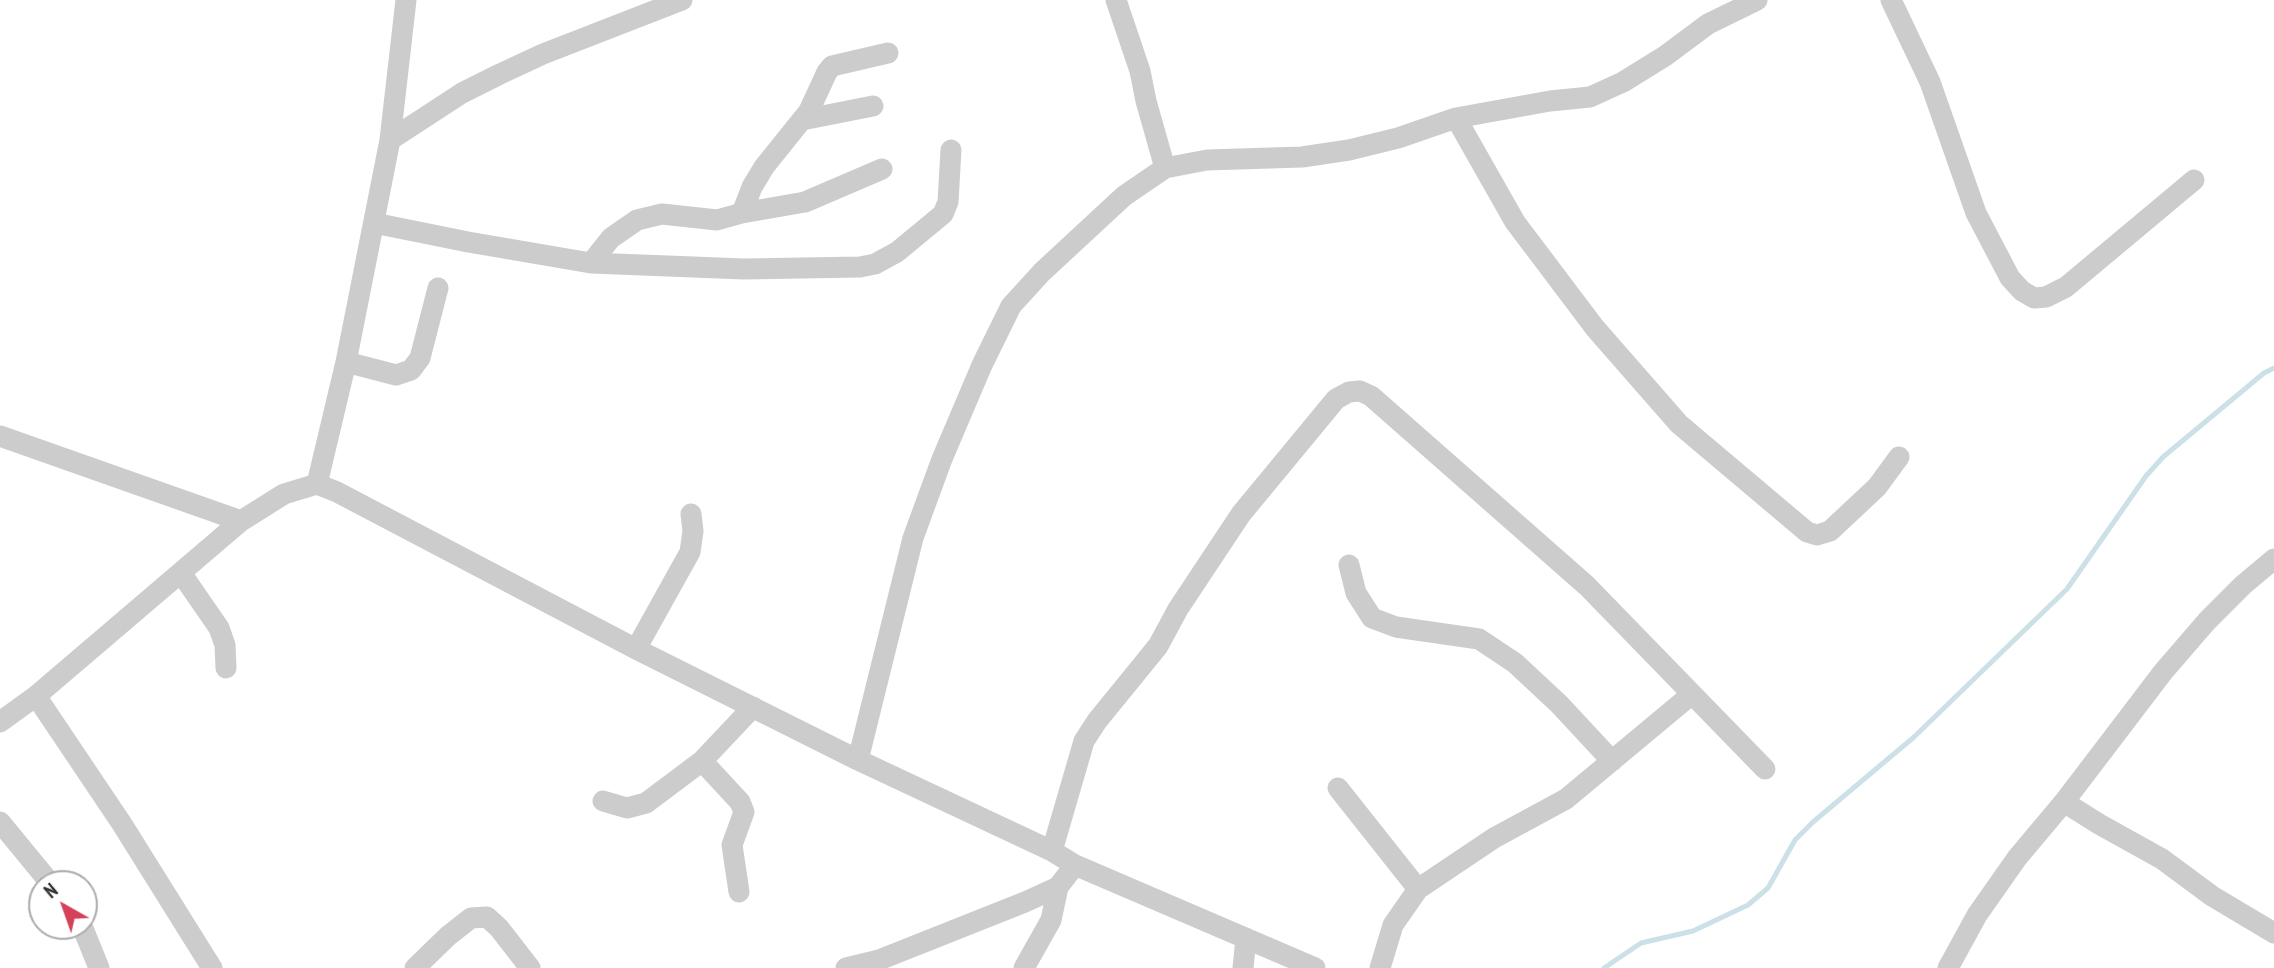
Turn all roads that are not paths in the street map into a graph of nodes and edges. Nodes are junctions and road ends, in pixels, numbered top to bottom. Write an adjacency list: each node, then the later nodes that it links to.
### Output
1 (406, 0): 10 (street)
2 (682, 0): 10 (street)
3 (1116, 0): 12 (street)
4 (1757, 0): 8 (street)
5 (1891, 0): 14 (street)
6 (888, 52): 9 (street)
7 (873, 106): 9 (street)
8 (1455, 118): 12 (street); 21 (street)
9 (802, 120): 15 (street)
10 (390, 140): 16 (street)
11 (951, 150): 17 (street)
12 (1165, 168): 34 (street)
13 (882, 169): 15 (street)
14 (2194, 180)
15 (742, 213): 17 (street)
16 (374, 223): 17 (street); 19 (street)
17 (591, 263)
18 (438, 288): 19 (street)
19 (346, 362): 22 (street)
20 (0, 436): 24 (street)
21 (1899, 457)
22 (317, 484): 24 (street); 28 (street)
23 (691, 514): 28 (street)
24 (241, 521): 27 (street)
25 (2274, 559): 40 (street)
26 (1349, 565): 36 (street)
27 (181, 573): 29 (street); 31 (street)
28 (636, 649): 32 (street)
29 (226, 668)
30 (1692, 694): 36 (street); 37 (street); 42 (street)
31 (36, 696): 33 (street); 52 (street)
32 (753, 708): 34 (street); 35 (street)
33 (0, 722)
34 (858, 760): 42 (street)
35 (702, 761): 39 (street); 47 (street)
36 (1612, 761): 46 (street)
37 (1765, 769)
38 (1338, 788): 46 (street)
39 (603, 801)
40 (2064, 802): 48 (street); 60 (street)
41 (0, 822): 44 (street)
42 (1052, 851): 43 (street)
43 (1075, 865): 45 (street); 49 (street)
44 (39, 870)
45 (1058, 887): 55 (street); 56 (street)
46 (1418, 889): 59 (street)
47 (740, 892)
48 (2274, 933)
49 (1246, 938): 57 (street); 58 (street)
50 (88, 940): 51 (street)
51 (99, 968)
52 (212, 968)
53 (415, 968): 54 (street)
54 (530, 968)
55 (846, 968)
56 (1024, 968)
57 (1243, 968)
58 (1315, 968)
59 (1380, 968)
60 (1948, 968)

